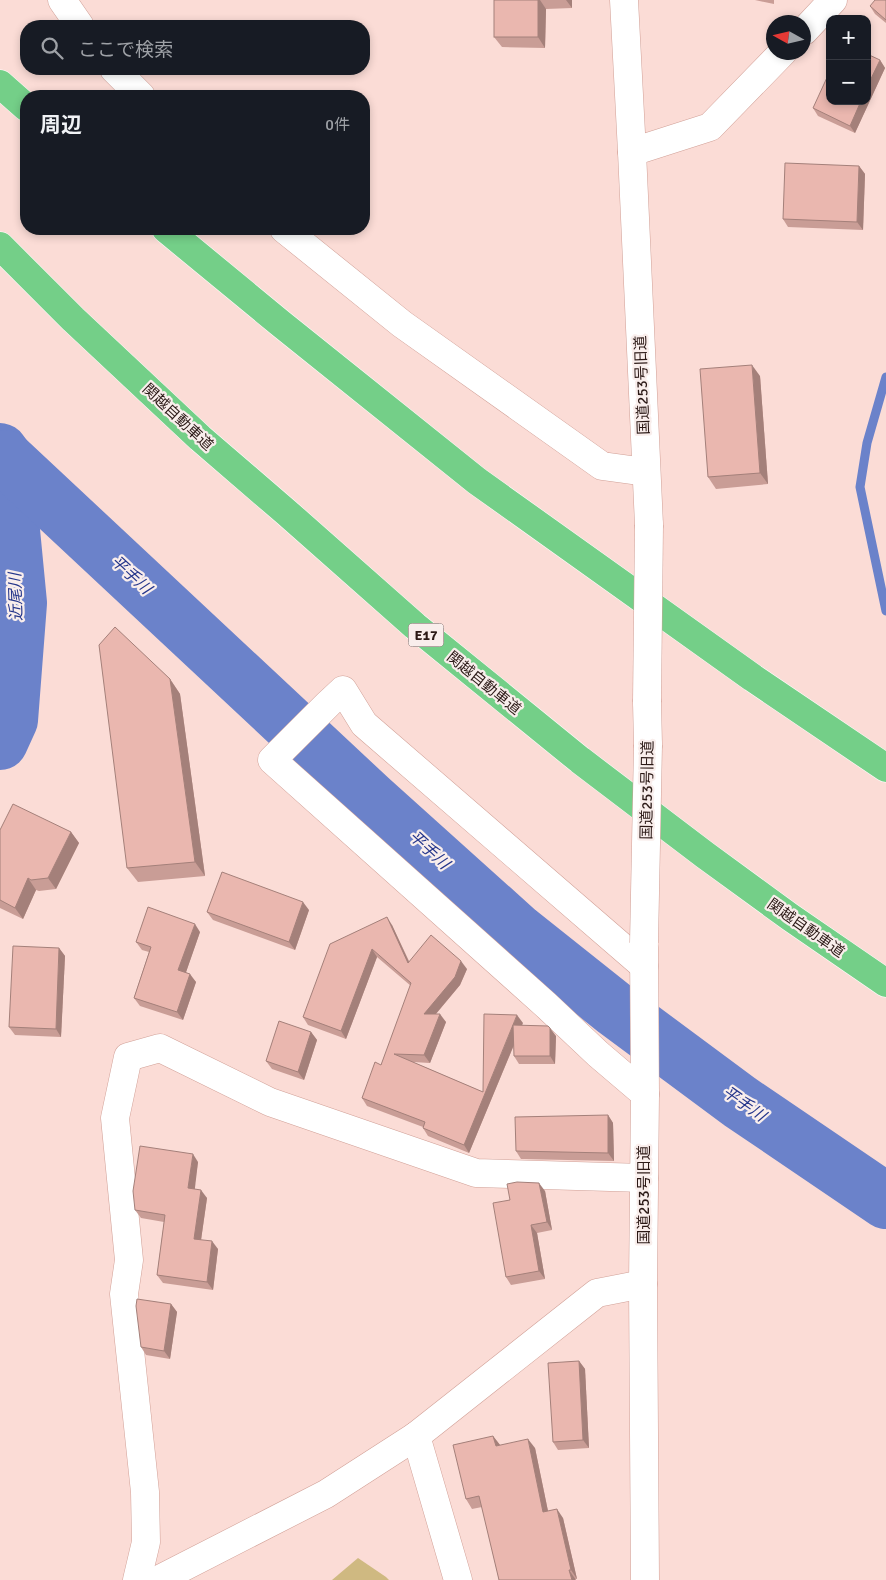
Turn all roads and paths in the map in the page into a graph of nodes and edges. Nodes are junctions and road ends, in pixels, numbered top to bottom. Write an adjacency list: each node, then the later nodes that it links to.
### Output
1 (62, 0): 4 (street)
2 (624, 0): 11 (street, 国道253号旧道)
3 (833, 0): 5 (street)
4 (76, 20)
5 (811, 24)
6 (775, 60): 11 (street)
7 (120, 75): 9 (street)
8 (0, 84): 10 (highway)
9 (135, 90)
10 (20, 102)
11 (632, 152): 15 (street, 国道253号旧道)
12 (173, 235): 16 (highway)
13 (291, 235): 15 (street)
14 (0, 246): 18 (highway, 関越自動車道 / E17)
15 (646, 472): 17 (street, 国道253号旧道, bridge)
16 (886, 768)
17 (644, 966): 19 (street, 国道253号旧道); 19 (street)
18 (886, 984)
19 (644, 1084): 20 (street, 国道253号旧道)
20 (644, 1178): 21 (street, 国道253号旧道); 23 (street)
21 (643, 1284): 22 (street); 26 (street, 国道253号旧道)
22 (416, 1436): 24 (street); 25 (street)
23 (137, 1580)
24 (158, 1580)
25 (458, 1580)
26 (646, 1580)

